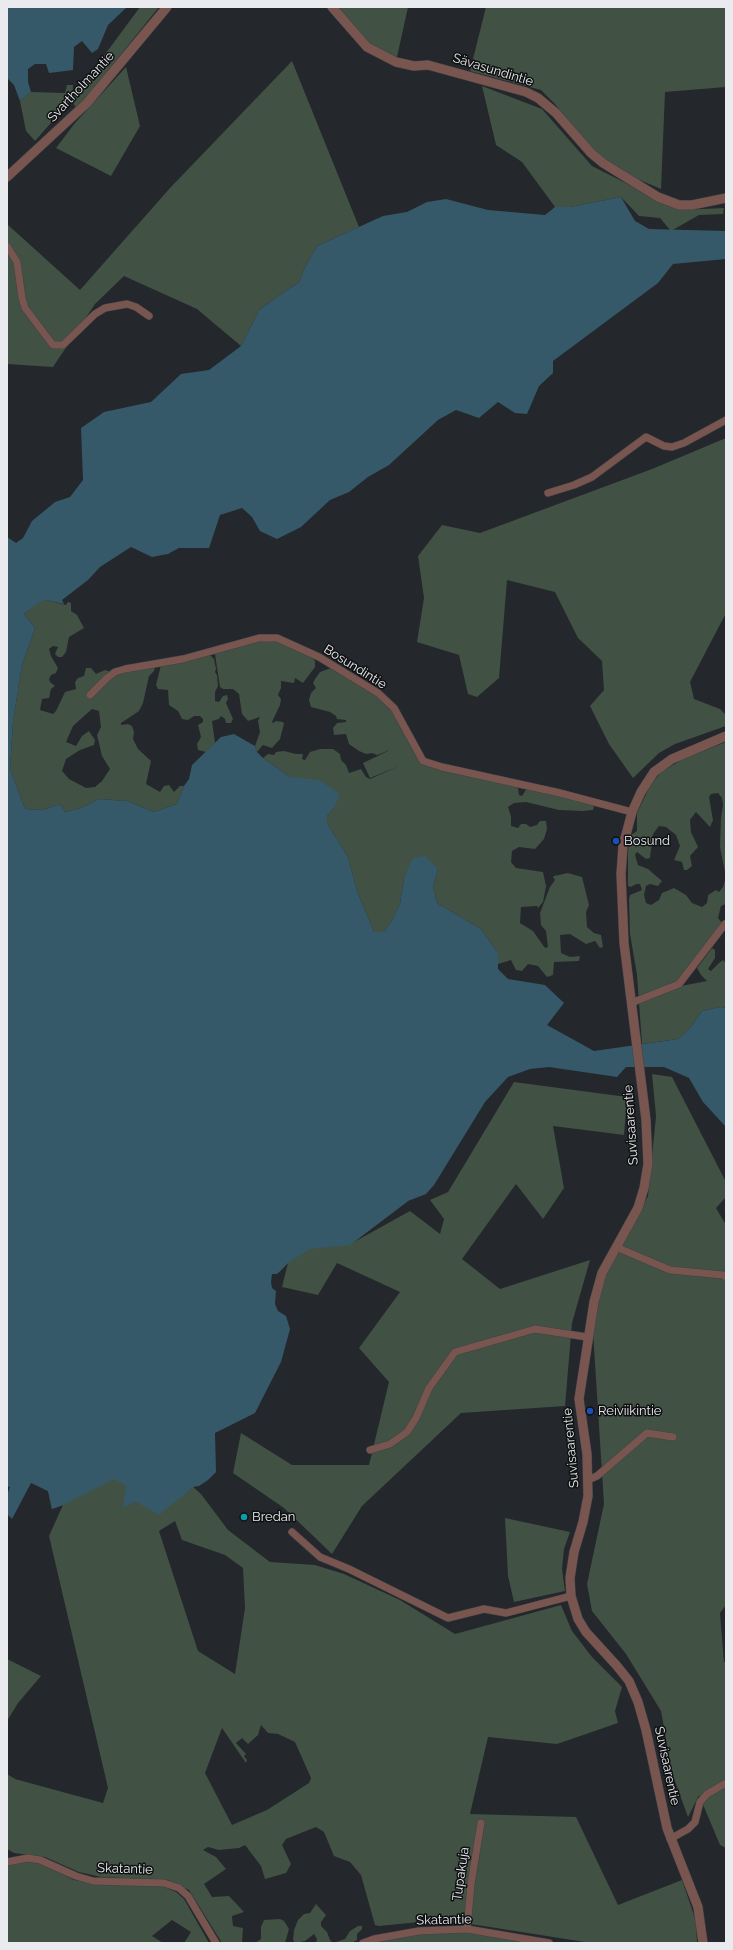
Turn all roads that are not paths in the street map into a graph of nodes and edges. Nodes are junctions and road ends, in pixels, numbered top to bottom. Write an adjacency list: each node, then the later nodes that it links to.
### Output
1 (167, 7): 3 (street, Svartholmantie)
2 (332, 7): 4 (street, Sävasundintie)
3 (7, 177)
4 (726, 198)
5 (7, 246): 6 (street)
6 (149, 316)
7 (726, 420): 8 (street)
8 (548, 493)
9 (90, 695): 11 (street, Bosundintie)
10 (726, 736): 11 (street, Suvisaarentie)
11 (632, 812): 13 (street, Suvisaarentie)
12 (725, 924): 13 (street)
13 (631, 1003): 14 (street, Suvisaarentie)
14 (616, 1246): 15 (street); 16 (street, Suvisaarentie)
15 (726, 1277)
16 (587, 1337): 18 (street); 19 (street, Suvisaarentie)
17 (673, 1437): 19 (street)
18 (370, 1450)
19 (588, 1480): 21 (street, Suvisaarentie)
20 (292, 1532): 21 (street)
21 (571, 1596): 24 (street, Suvisaarentie)
22 (726, 1783): 24 (street)
23 (481, 1823): 26 (street, Tupakuja)
24 (670, 1840): 30 (street, Suvisaarentie)
25 (9, 1860): 27 (street, Skatantie)
26 (466, 1929): 28 (street, Skatantie); 29 (street, Skatantie)
27 (216, 1943)
28 (363, 1943)
29 (549, 1943)
30 (703, 1943)

